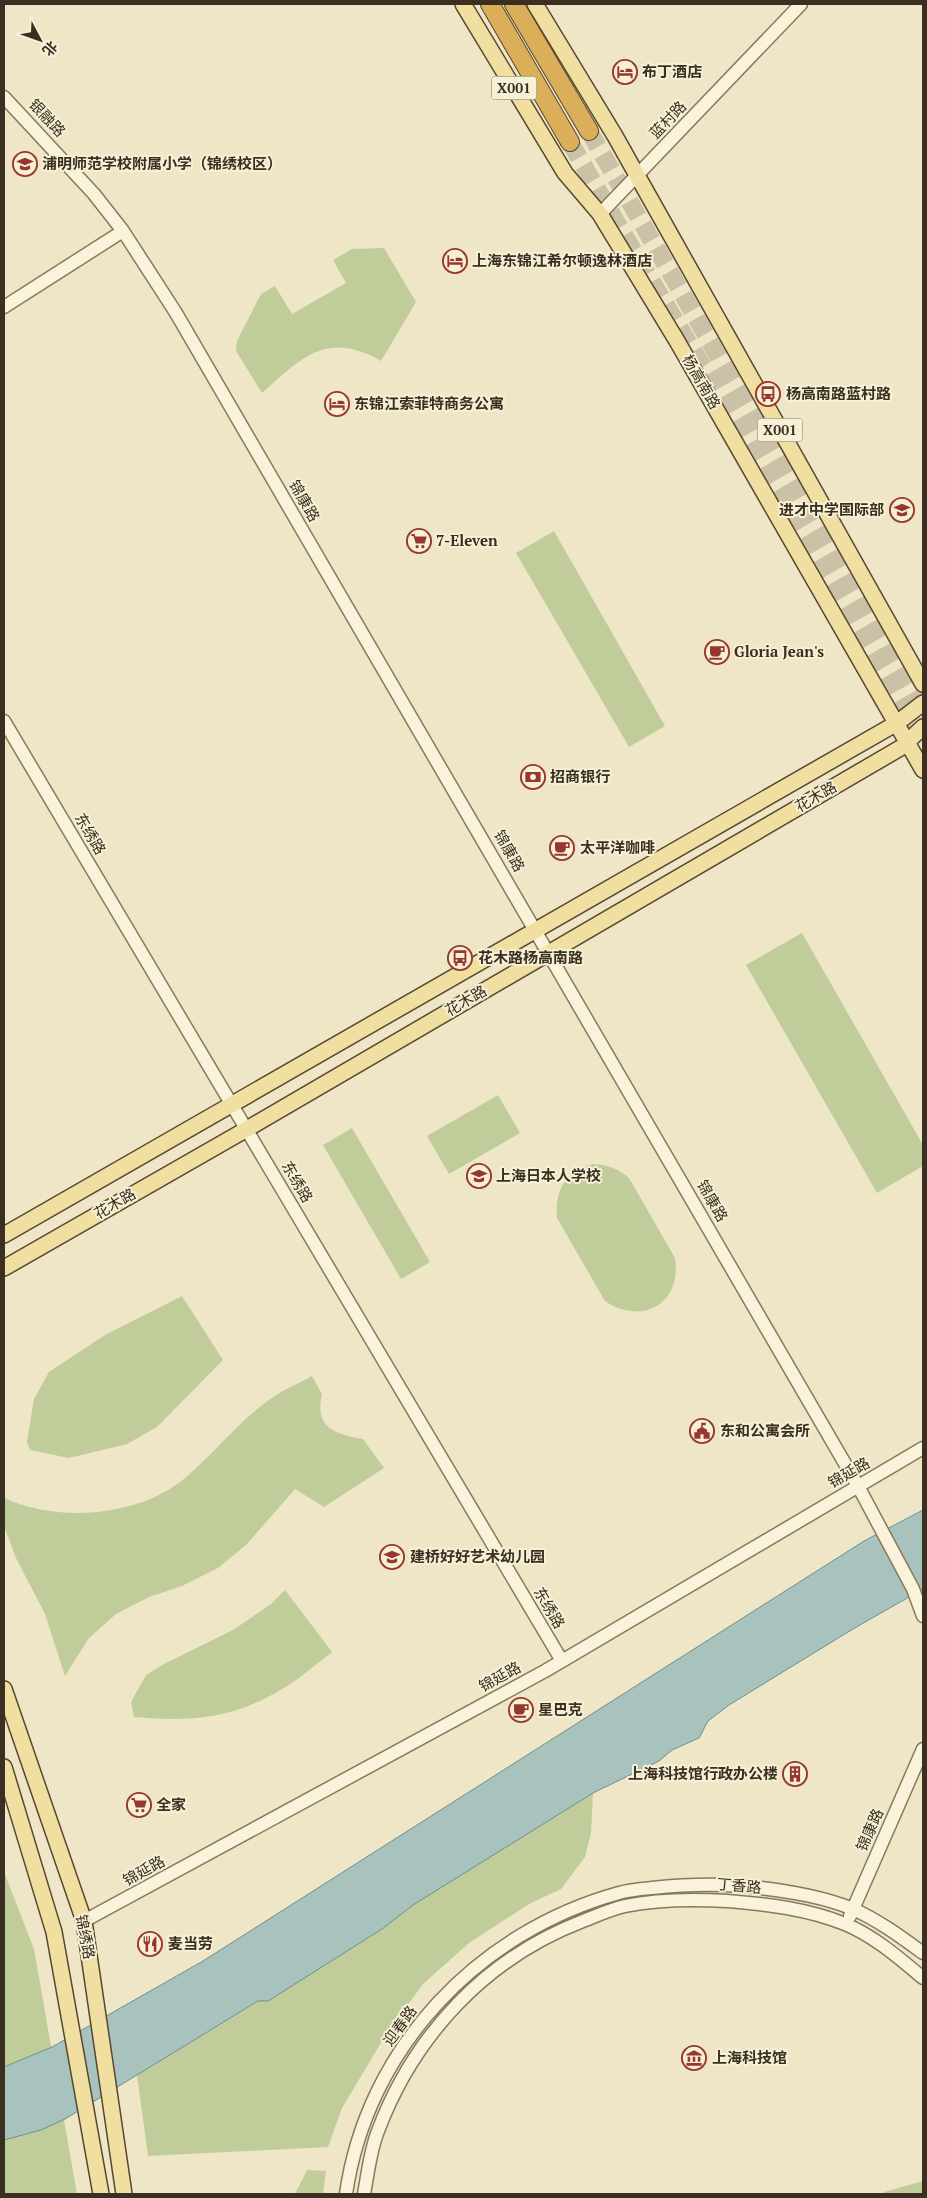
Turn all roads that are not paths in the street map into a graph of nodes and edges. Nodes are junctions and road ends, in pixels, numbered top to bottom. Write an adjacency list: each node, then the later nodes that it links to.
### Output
1 (463, 4): 10 (main road, 杨高南路 / X001)
2 (490, 4): 8 (highway, X001)
3 (514, 4): 7 (highway, X001)
4 (536, 4): 9 (main road, X001)
5 (801, 4): 9 (street, 蓝村路)
6 (4, 96): 11 (street, 银融路)
7 (589, 131)
8 (570, 142)
9 (636, 177): 10 (street, 蓝村路); 13 (main road, X001)
10 (600, 214): 16 (main road, 杨高南路 / X001)
11 (123, 232): 12 (street); 20 (street, 锦康路)
12 (4, 307)
13 (923, 684)
14 (923, 704): 16 (main road, 花木路)
15 (4, 721): 22 (street, 东绣路)
16 (897, 723): 18 (main road, 杨高南路 / X001); 20 (main road, 花木路)
17 (923, 727): 18 (main road, 花木路)
18 (907, 742): 19 (main road, 杨高南路 / X001); 21 (main road, 花木路)
19 (923, 770)
20 (536, 931): 21 (street, 锦康路); 22 (main road, 花木路)
21 (549, 953): 23 (main road, 花木路); 27 (street, 锦康路)
22 (231, 1106): 23 (street, 东绣路); 24 (main road, 花木路)
23 (247, 1129): 25 (main road, 花木路); 29 (street, 东绣路)
24 (4, 1235)
25 (4, 1268)
26 (923, 1448): 27 (street, 锦延路)
27 (858, 1486): 28 (street, 锦康路); 29 (street, 锦延路)
28 (923, 1616)
29 (562, 1661): 34 (street, 锦延路)
30 (4, 1689): 34 (main road, 锦绣路)
31 (923, 1749): 33 (street, 锦康路)
32 (4, 1768): 40 (main road, 锦绣路)
33 (853, 1909): 35 (street, 丁香路); 36 (street, 锦康路); 38 (street, 丁香路)
34 (84, 1921): 41 (main road, 锦绣路)
35 (543, 1922): 42 (street, 迎春路)
36 (846, 1925): 37 (street, 丁香路); 39 (street, 丁香路)
37 (539, 1940): 43 (street, 迎春路)
38 (923, 1953)
39 (923, 1978)
40 (101, 2194)
41 (124, 2194)
42 (346, 2194)
43 (364, 2194)

